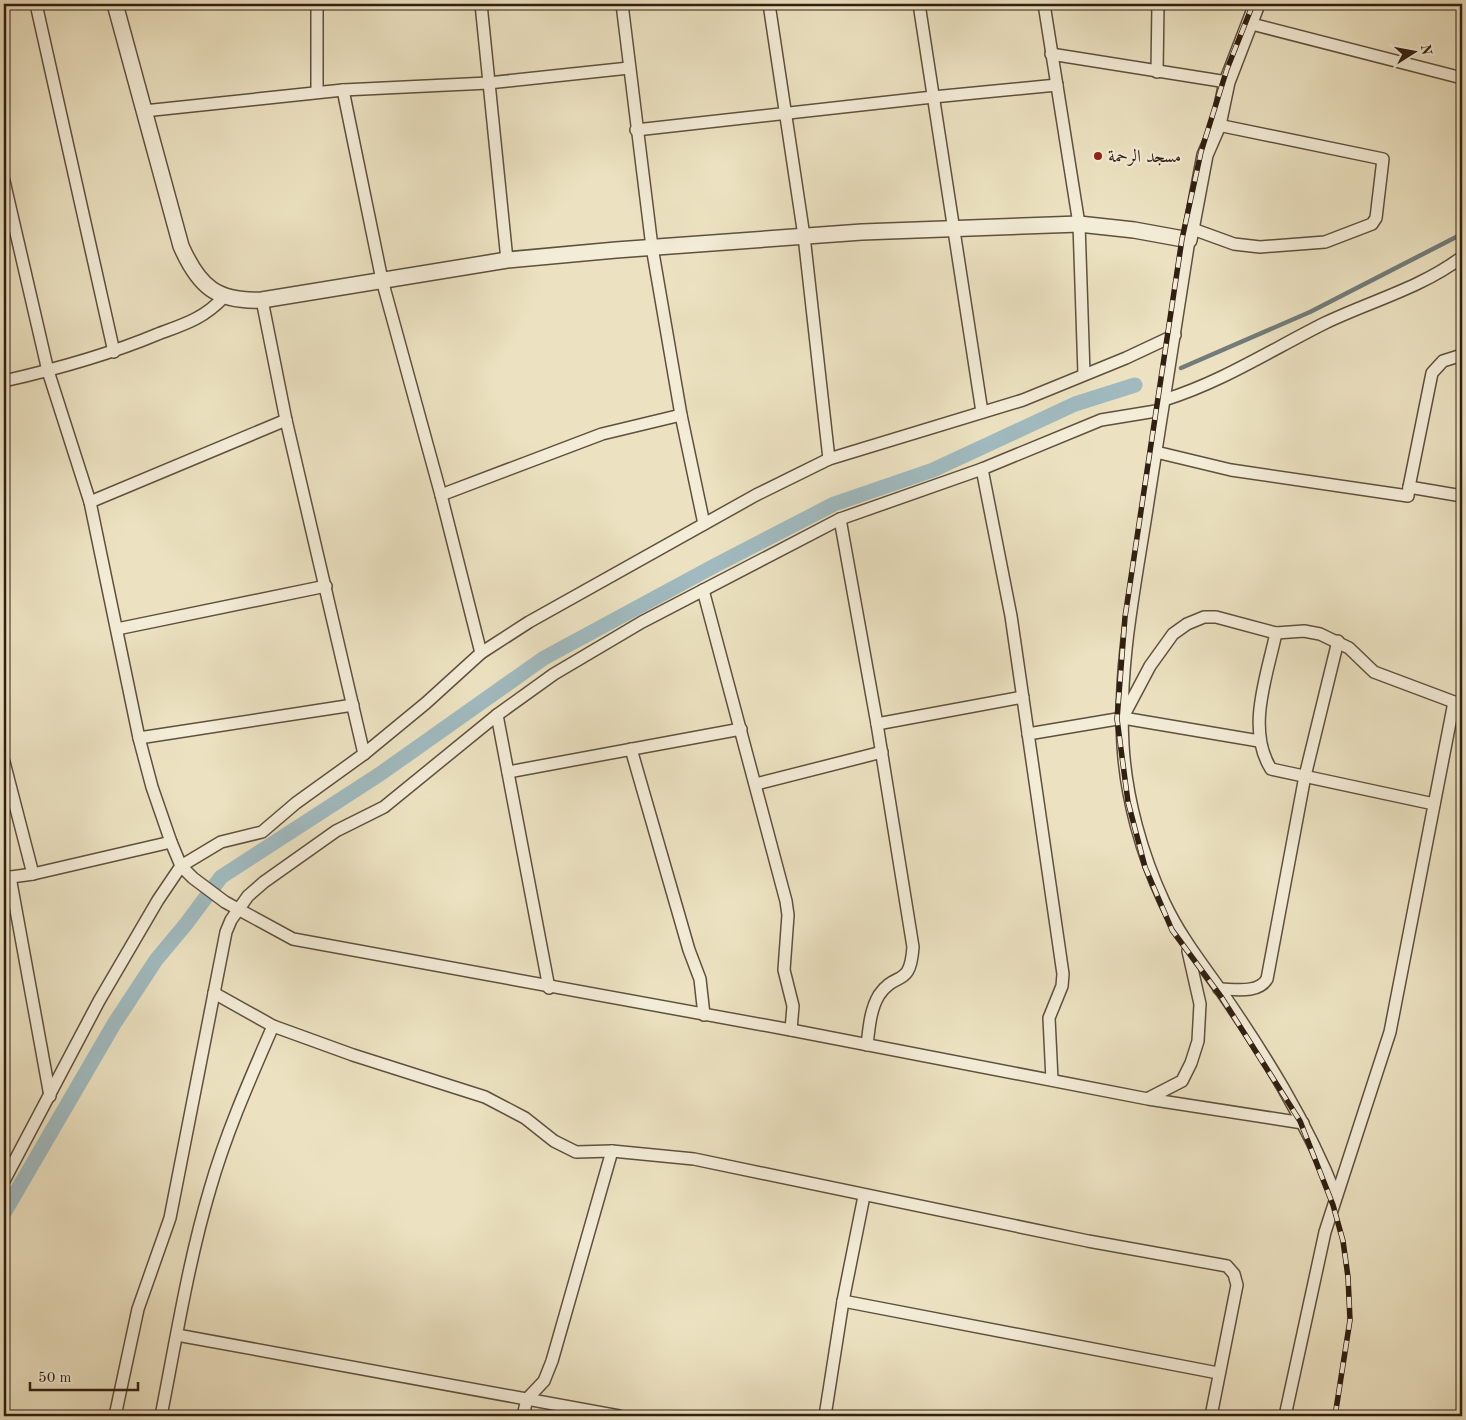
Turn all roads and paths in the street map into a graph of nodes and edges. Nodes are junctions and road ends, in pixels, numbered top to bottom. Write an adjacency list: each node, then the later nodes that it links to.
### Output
1 (36, 4): 38 (street)
2 (115, 4): 22 (street)
3 (317, 4): 20 (street)
4 (481, 4): 17 (street)
5 (622, 4): 13 (street)
6 (770, 4): 23 (street)
7 (919, 4): 21 (street)
8 (1044, 4): 12 (street)
9 (1158, 4): 14 (street)
10 (1257, 4): 11 (street)
11 (1248, 23): 15 (street); 16 (street)
12 (1051, 54): 14 (street); 18 (street)
13 (629, 68): 17 (street); 25 (street)
14 (1157, 72): 16 (street)
15 (1462, 78)
16 (1227, 82): 24 (street)
17 (488, 83): 19 (street); 33 (street)
18 (1057, 85): 21 (street); 27 (street)
19 (343, 90): 20 (street); 34 (street)
20 (317, 92): 22 (street)
21 (933, 97): 23 (street); 28 (street)
22 (144, 111): 35 (street)
23 (786, 114): 25 (street); 30 (street)
24 (1218, 125): 29 (street); 29 (street)
25 (636, 130): 31 (street)
26 (4, 181): 40 (street)
27 (1079, 224): 28 (street); 29 (street); 41 (street)
28 (952, 228): 30 (street); 44 (street)
29 (1190, 234): 37 (street)
30 (804, 236): 31 (street); 48 (street)
31 (652, 247): 33 (street); 45 (street)
32 (1462, 257): 43 (street)
33 (507, 260): 34 (street)
34 (382, 280): 36 (street); 51 (street)
35 (224, 297): 36 (street); 38 (street)
36 (262, 300): 46 (street)
37 (1175, 335): 41 (street); 43 (street)
38 (114, 352): 40 (street)
39 (1462, 355): 50 (street)
40 (48, 371): 42 (street); 53 (street)
41 (1084, 374): 44 (street)
42 (4, 381)
43 (1163, 405): 47 (street); 49 (street)
44 (982, 412): 48 (street)
45 (681, 414): 51 (street); 55 (street)
46 (286, 420): 53 (street); 56 (street)
47 (1156, 452): 50 (street); 66 (street)
48 (829, 459): 55 (street)
49 (982, 469): 54 (street); 62 (street)
50 (1409, 488): 52 (street)
51 (441, 495): 61 (street)
52 (1462, 496)
53 (90, 502): 58 (street)
54 (840, 519): 57 (street); 67 (street)
55 (704, 524): 61 (street)
56 (326, 586): 58 (street); 64 (street)
57 (703, 590): 65 (street); 68 (street)
58 (117, 629): 70 (street)
59 (1276, 633): 60 (street); 66 (street); 71 (street)
60 (1338, 641): 63 (street); 77 (street)
61 (481, 653): 74 (street)
62 (1023, 697): 67 (street); 69 (street)
63 (1458, 703): 79 (street)
64 (353, 705): 70 (street); 74 (street)
65 (497, 715): 76 (street); 84 (street)
66 (1123, 718): 69 (street); 71 (street); 85 (street)
67 (877, 724): 73 (street)
68 (741, 729): 72 (street); 78 (street)
69 (1028, 734): 93 (street)
70 (139, 738): 80 (street)
71 (1259, 742): 77 (street)
72 (631, 749): 76 (street); 89 (street)
73 (882, 752): 78 (street); 92 (street)
74 (364, 754): 81 (street)
75 (4, 762): 82 (street)
76 (508, 772): 86 (street)
77 (1305, 776): 79 (street); 87 (street)
78 (756, 784): 91 (street)
79 (1434, 804): 100 (street)
80 (171, 842): 81 (street); 82 (street)
81 (181, 866): 84 (street); 94 (street)
82 (33, 874): 83 (street)
83 (7, 877): 94 (street)
84 (239, 909): 86 (street); 88 (street)
85 (1187, 945): 87 (street); 95 (street)
86 (549, 988): 89 (street)
87 (1219, 989): 96 (street)
88 (214, 993): 90 (street); 105 (street)
89 (704, 1015): 91 (street)
90 (273, 1026): 97 (street); 102 (street)
91 (791, 1030): 92 (street)
92 (867, 1045): 93 (street)
93 (1052, 1080): 95 (street)
94 (50, 1096): 98 (street)
95 (1148, 1099): 96 (street)
96 (1303, 1123): 100 (street)
97 (612, 1151): 99 (street); 104 (street)
98 (4, 1181)
99 (864, 1196): 101 (street); 103 (street)
100 (1336, 1196): 111 (street)
101 (843, 1301): 103 (street); 109 (street)
102 (177, 1335): 104 (street); 106 (street)
103 (1218, 1373): 110 (street)
104 (527, 1399): 107 (street); 108 (street)
105 (115, 1416)
106 (161, 1416)
107 (523, 1416)
108 (619, 1416)
109 (825, 1416)
110 (1210, 1416)
111 (1285, 1416)

